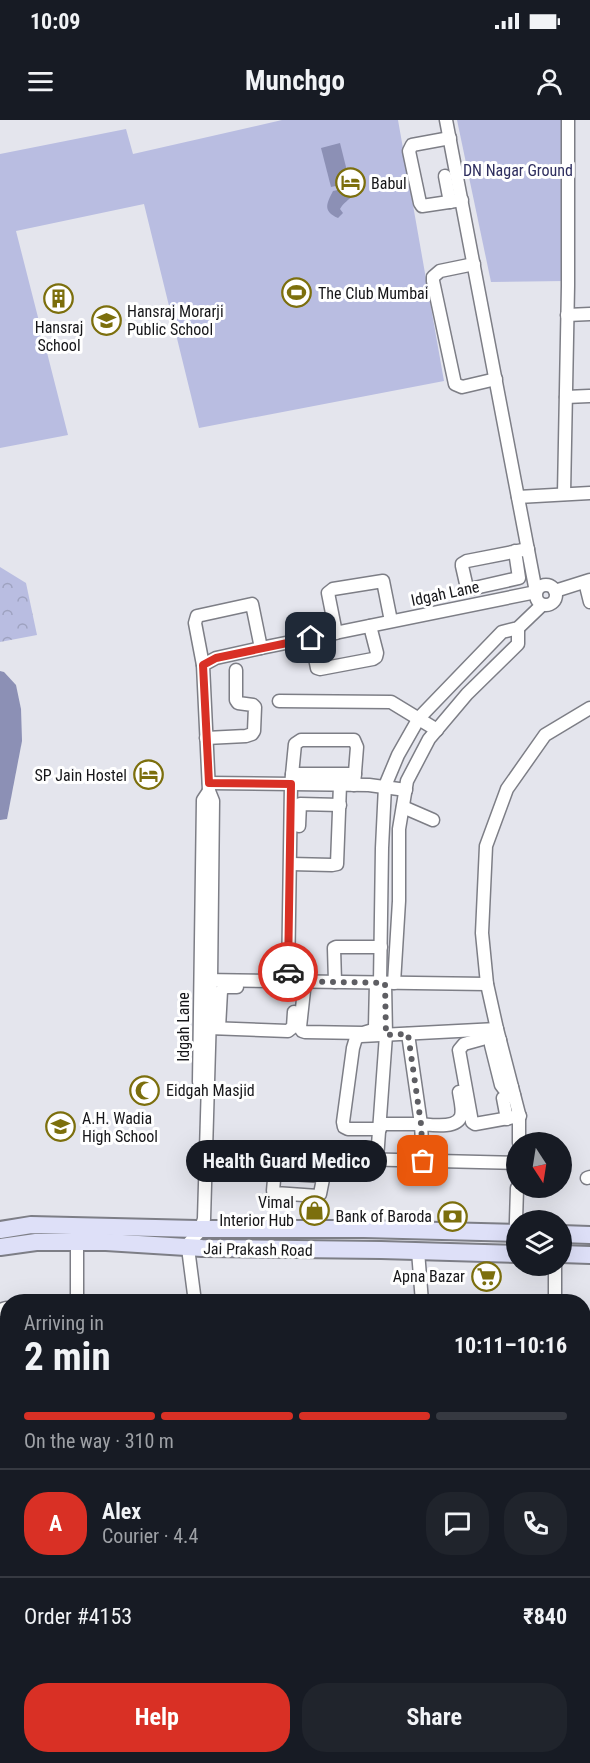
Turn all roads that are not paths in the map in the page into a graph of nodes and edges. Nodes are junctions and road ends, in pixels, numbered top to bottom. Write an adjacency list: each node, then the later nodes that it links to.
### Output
1 (446, 120): 3 (street)
2 (568, 120): 8 (street)
3 (450, 138): 5 (street); 5 (street)
4 (445, 176): 5 (street)
5 (455, 197): 6 (street)
6 (474, 264): 9 (street); 9 (street)
7 (590, 314): 8 (street)
8 (567, 315): 11 (street)
9 (496, 379): 14 (street)
10 (589, 396): 11 (street)
11 (566, 397): 13 (street)
12 (590, 492): 13 (street)
13 (564, 494): 14 (street)
14 (518, 497): 15 (street)
15 (522, 550): 15 (street); 18 (street)
16 (588, 581): 17 (street); 19 (street)
17 (555, 591): 18 (street); 20 (street)
18 (536, 592): 20 (street); 21 (street, Idgah Lane)
19 (590, 602)
20 (542, 605): 24 (street)
21 (391, 618): 23 (street, Idgah Lane); 25 (street)
22 (352, 622): 25 (street)
23 (370, 622): 25 (street, Idgah Lane); 26 (street)
24 (518, 628): 32 (street); 33 (street)
25 (335, 629): 26 (street, Idgah Lane)
26 (311, 638): 27 (street, Idgah Lane)
27 (261, 648): 28 (street, Idgah Lane); 28 (street)
28 (203, 665): 34 (street, Idgah Lane)
29 (236, 670): 34 (street)
30 (279, 701): 32 (street)
31 (590, 708): 52 (street)
32 (419, 718): 33 (street); 38 (street)
33 (437, 730): 40 (street)
34 (206, 738): 39 (street, Idgah Lane)
35 (291, 779): 36 (street); 36 (street); 37 (street); 39 (street); 44 (street)
36 (354, 780): 37 (street); 38 (street)
37 (340, 785): 41 (street)
38 (385, 786): 40 (street); 45 (street)
39 (209, 787): 49 (street, Idgah Lane)
40 (406, 790): 42 (street)
41 (340, 805): 44 (street); 44 (street)
42 (403, 807): 43 (street); 46 (street)
43 (433, 819)
44 (294, 864): 53 (street)
45 (381, 901): 46 (street); 48 (street)
46 (399, 901): 47 (street)
47 (397, 938): 48 (street); 51 (street)
48 (381, 942): 50 (street); 51 (street)
49 (205, 980): 53 (street); 55 (street, Idgah Lane); 57 (street, Idgah Lane)
50 (335, 982): 51 (street); 53 (street)
51 (384, 983): 52 (street); 53 (street); 59 (street)
52 (487, 984): 60 (street)
53 (294, 985): 57 (street)
54 (239, 987): 55 (street)
55 (215, 998): 57 (street, Idgah Lane)
56 (452, 1032): 58 (street); 60 (street); 62 (street)
57 (209, 1034): 65 (street, Idgah Lane)
58 (408, 1034): 59 (street); 62 (street)
59 (386, 1035): 63 (street); 63 (street)
60 (498, 1035): 61 (street); 61 (street)
61 (512, 1105): 64 (street)
62 (421, 1124): 63 (street); 68 (street)
63 (380, 1126): 67 (street)
64 (517, 1132)
65 (202, 1155): 66 (street); 71 (street, Idgah Lane)
66 (276, 1157): 67 (street); 70 (street)
67 (377, 1159): 68 (street)
68 (423, 1161): 69 (street)
69 (506, 1163)
70 (275, 1173)
71 (201, 1227): 72 (main road, Jai Prakash Road); 73 (main road, Jai Prakash Road); 78 (street)
72 (0, 1230)
73 (506, 1233)
74 (572, 1234): 75 (main road)
75 (590, 1235)
76 (77, 1242): 77 (main road, Jai Prakash Road); 78 (main road, Jai Prakash Road); 84 (street)
77 (0, 1247)
78 (188, 1248): 79 (main road, Jai Prakash Road); 85 (street)
79 (418, 1251): 80 (main road, Jai Prakash Road); 86 (street)
80 (506, 1254)
81 (572, 1254): 82 (main road)
82 (590, 1255)
83 (555, 1276): 87 (street)
84 (77, 1294)
85 (194, 1294)
86 (421, 1294)
87 (555, 1294)

